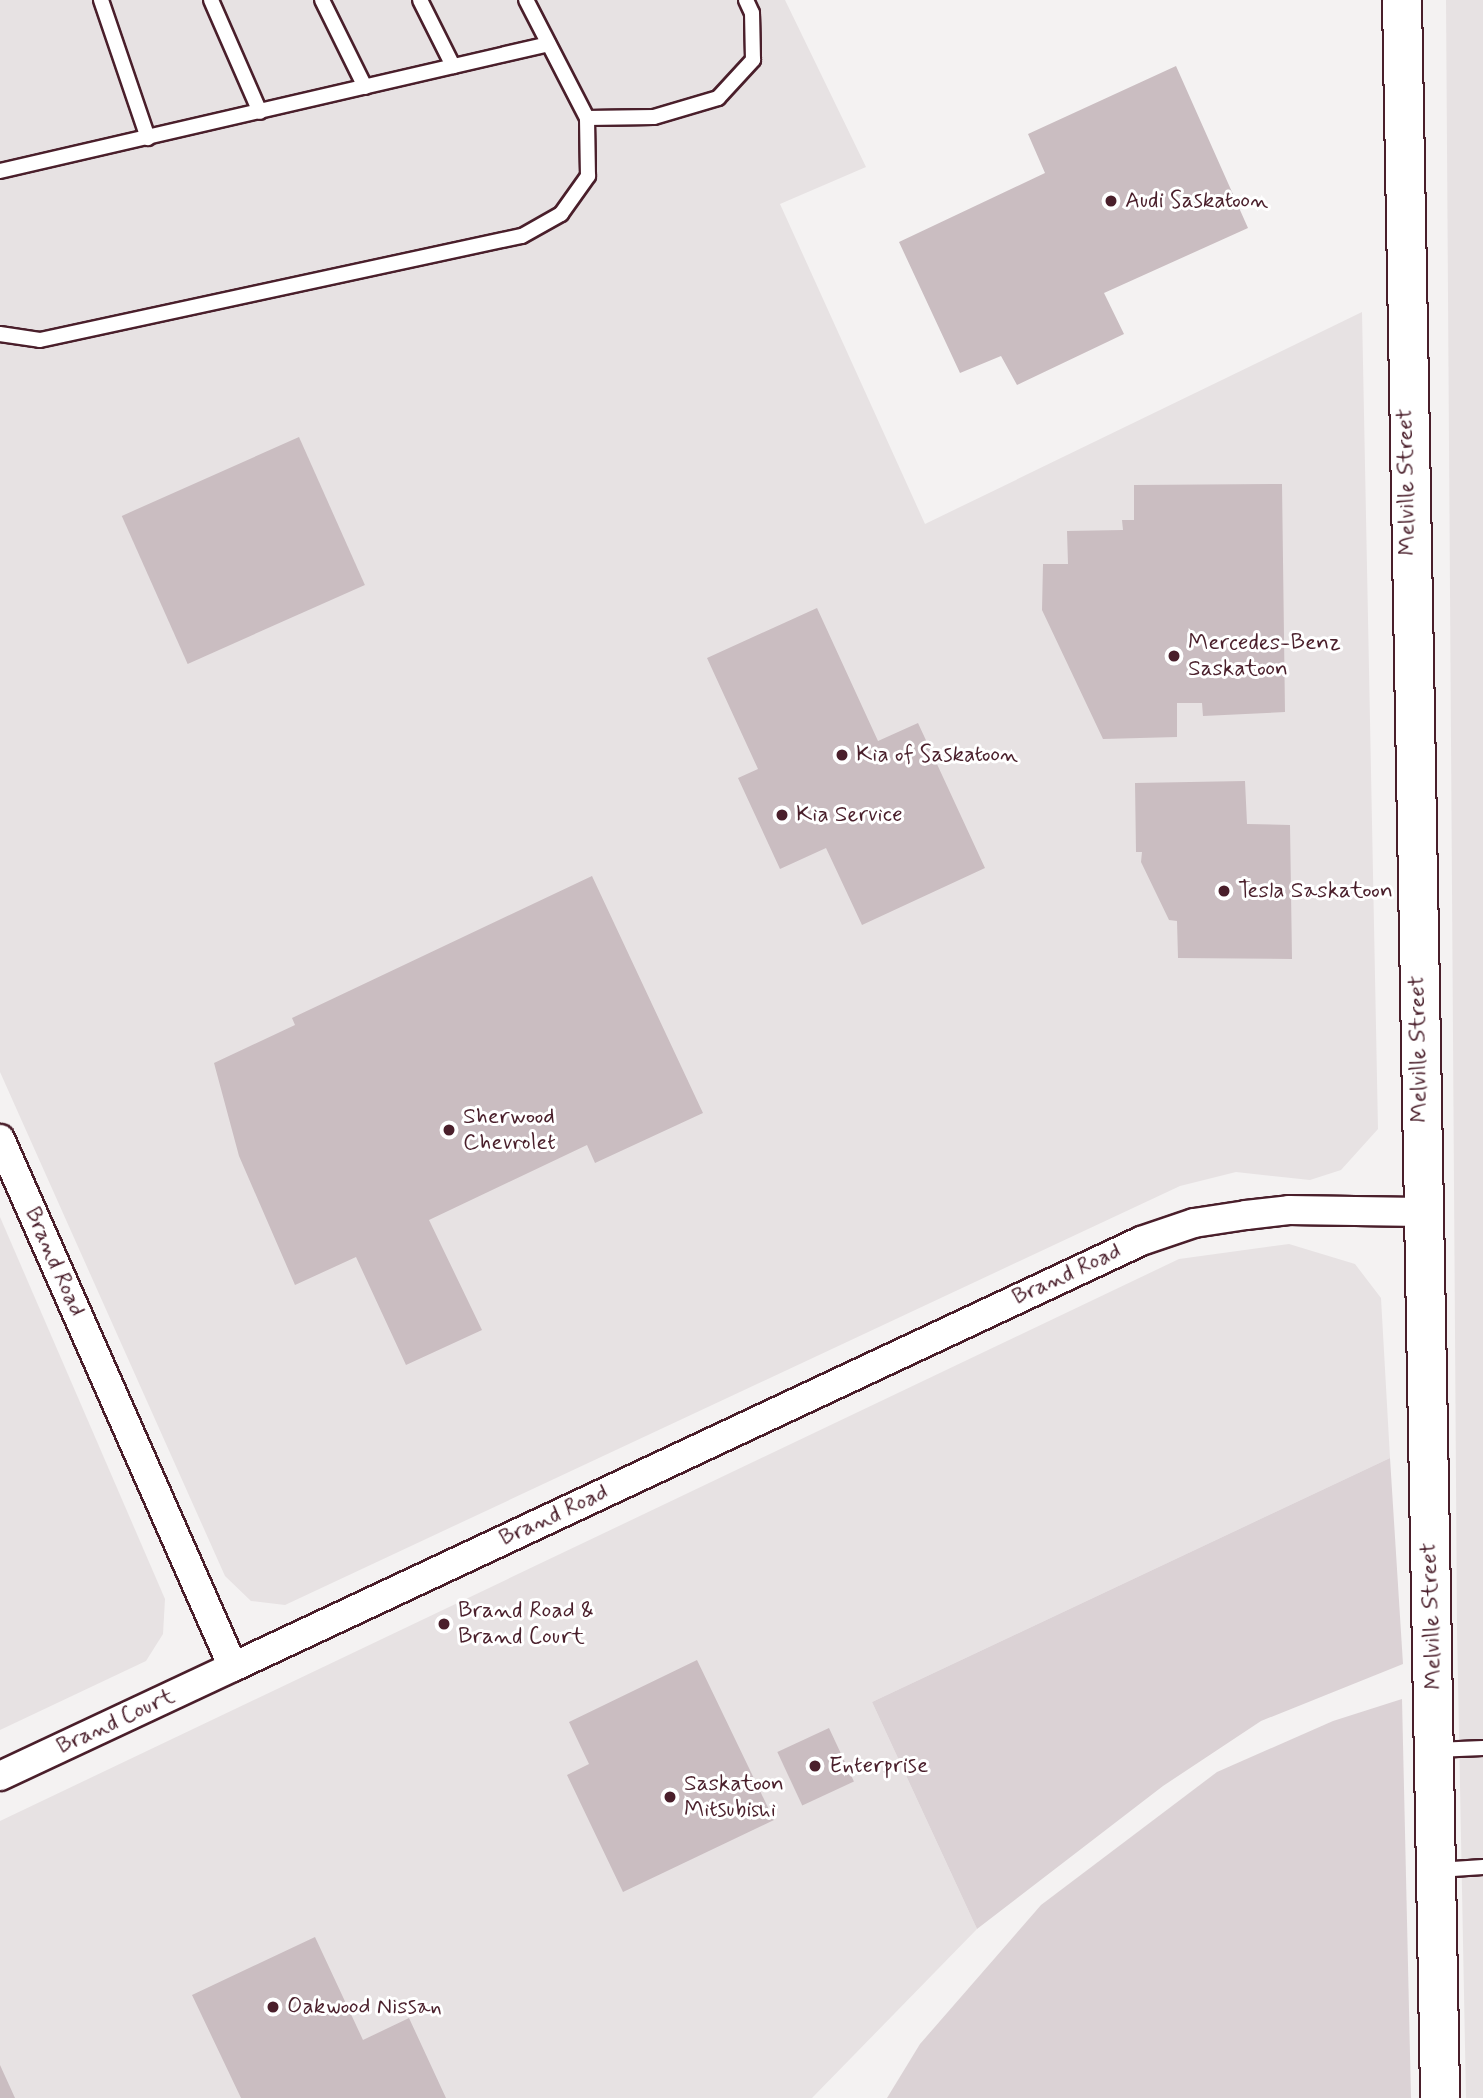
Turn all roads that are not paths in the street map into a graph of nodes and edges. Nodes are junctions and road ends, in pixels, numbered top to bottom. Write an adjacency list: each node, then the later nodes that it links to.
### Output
1 (102, 0): 13 (lane)
2 (211, 0): 11 (lane)
3 (322, 0): 10 (lane)
4 (420, 0): 9 (lane)
5 (526, 0): 8 (lane)
6 (746, 0): 12 (lane)
7 (1402, 0): 17 (street, Melville Street)
8 (549, 44): 9 (lane); 12 (lane)
9 (453, 66): 10 (lane)
10 (365, 87): 11 (lane)
11 (260, 112): 13 (lane)
12 (587, 118): 15 (lane)
13 (148, 138): 14 (lane)
14 (0, 172)
15 (0, 334)
16 (0, 1139): 18 (street, Brand Road)
17 (1421, 1212): 18 (street, Brand Road); 20 (street, Melville Street)
18 (233, 1667): 21 (street, Brand Court)
19 (1483, 1748): 20 (lane)
20 (1435, 1751): 23 (street, Melville Street)
21 (0, 1776)
22 (1483, 1867): 23 (lane)
23 (1438, 1870): 24 (street, Melville Street)
24 (1440, 2098)

